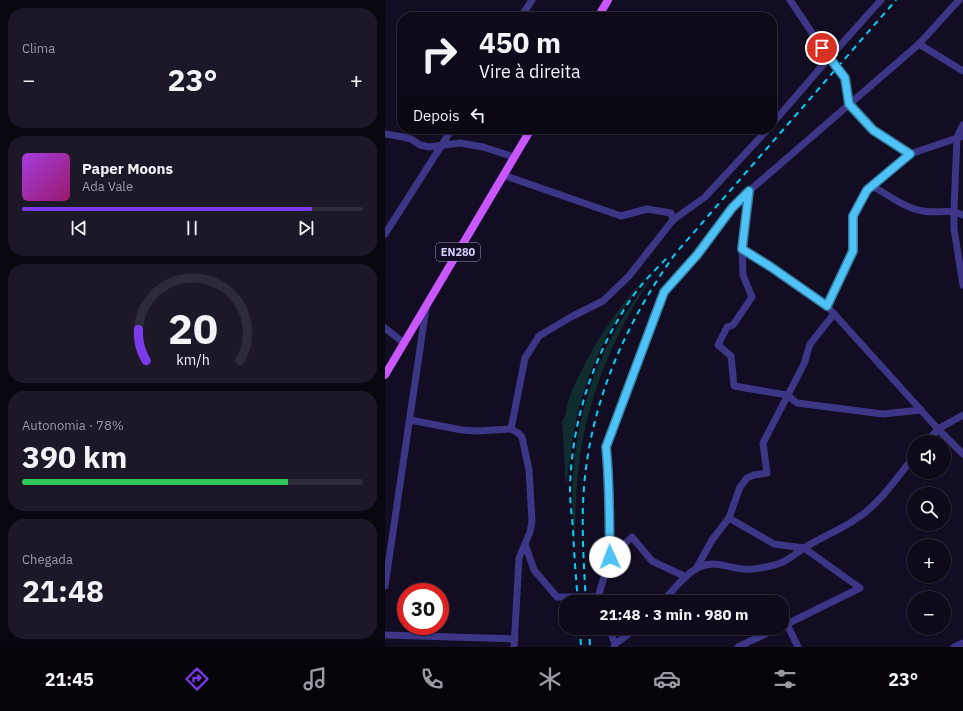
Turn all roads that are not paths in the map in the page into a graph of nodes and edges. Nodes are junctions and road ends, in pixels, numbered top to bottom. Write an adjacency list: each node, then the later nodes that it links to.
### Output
1 (532, 0): 6 (street)
2 (608, 0): 7 (main road)
3 (790, 0): 9 (street)
4 (881, 0): 9 (street)
5 (959, 0): 8 (street)
6 (524, 12)
7 (601, 12)
8 (919, 44): 10 (street); 11 (street)
9 (829, 58): 11 (street); 12 (street)
10 (963, 71)
11 (849, 104): 20 (street); 24 (street)
12 (777, 118)
13 (963, 125): 18 (street)
14 (385, 134): 19 (street)
15 (449, 134): 19 (street)
16 (528, 134): 21 (main road, EN280)
17 (763, 134): 27 (street)
18 (960, 136): 20 (street); 25 (street)
19 (441, 146): 21 (street); 28 (street)
20 (910, 154): 23 (street)
21 (515, 157): 22 (main road, EN280)
22 (503, 175): 27 (street); 31 (main road, EN280)
23 (873, 186): 25 (street); 32 (street)
24 (749, 191): 29 (street); 49 (street)
25 (954, 211): 26 (street); 30 (street)
26 (963, 215)
27 (673, 220): 41 (street)
28 (385, 234)
29 (742, 249): 32 (street); 37 (street)
30 (963, 285)
31 (426, 306): 35 (main road, EN280); 40 (street)
32 (827, 306): 33 (street)
33 (834, 314): 37 (street); 38 (street)
34 (385, 328): 35 (street)
35 (404, 343): 36 (main road, EN280)
36 (385, 375)
37 (787, 395): 38 (street); 46 (street)
38 (921, 410): 42 (street)
39 (963, 415): 42 (street)
40 (410, 420): 41 (street); 52 (street)
41 (511, 429): 47 (street)
42 (938, 429): 43 (street); 44 (street)
43 (933, 435)
44 (963, 454)
45 (907, 465): 48 (street)
46 (729, 518): 48 (street); 50 (street)
47 (525, 544): 55 (street); 62 (street)
48 (804, 548): 50 (street); 56 (street)
49 (610, 557): 51 (street); 53 (street)
50 (696, 569): 51 (street)
51 (686, 577): 54 (street)
52 (385, 586)
53 (600, 595)
54 (669, 595)
55 (559, 597)
56 (789, 623)
57 (789, 633): 67 (street)
58 (385, 635): 62 (street)
59 (611, 635): 64 (street)
60 (628, 635): 64 (street)
61 (763, 635): 66 (street)
62 (515, 639): 65 (street)
63 (963, 643): 68 (street)
64 (614, 646)
65 (514, 647)
66 (738, 647)
67 (798, 647)
68 (954, 647)

